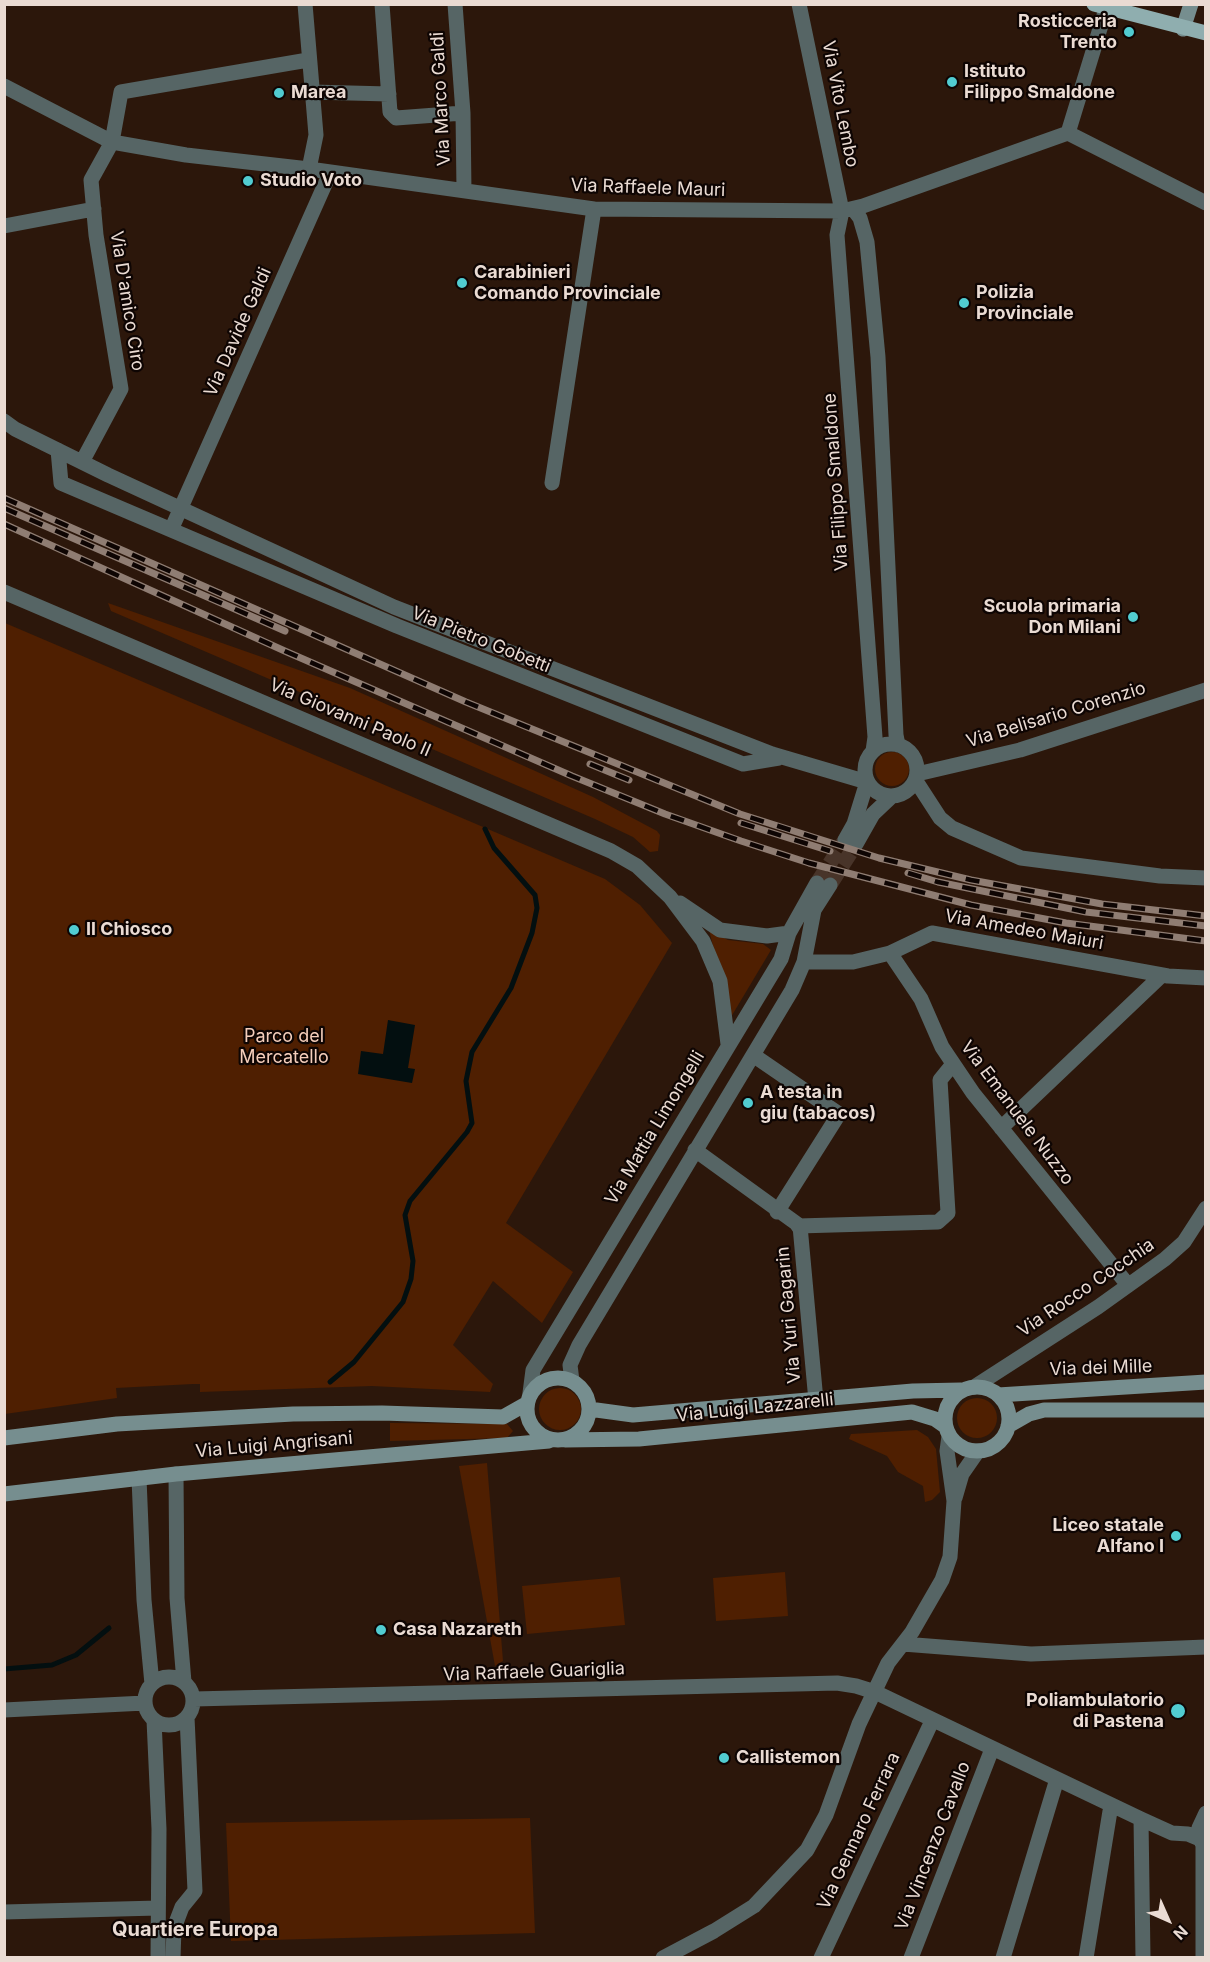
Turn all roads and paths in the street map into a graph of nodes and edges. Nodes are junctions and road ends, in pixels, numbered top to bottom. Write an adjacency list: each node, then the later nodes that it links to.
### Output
1 (305, 4): 9 (street)
2 (381, 4): 12 (street)
3 (455, 4): 13 (street, Via Marco Galdi)
4 (800, 4): 22 (street, Via Vito Lembo)
5 (1191, 4): 7 (street)
6 (1100, 7): 7 (main road); 14 (street)
7 (1184, 29): 8 (main road)
8 (1206, 33)
9 (308, 60): 11 (street); 15 (street, Via D'amico Ciro)
10 (4, 86): 15 (street, Via Raffaele Mauri)
11 (311, 92): 12 (street); 16 (street)
12 (389, 94): 13 (street)
13 (463, 113): 18 (street, Via Marco Galdi)
14 (1068, 133): 19 (street); 22 (street, Via Raffaele Mauri)
15 (112, 142): 16 (street, Via Raffaele Mauri); 20 (street, Via D'amico Ciro)
16 (309, 169): 17 (street, Via Raffaele Mauri)
17 (330, 173): 18 (street, Via Raffaele Mauri); 28 (street, Via Davide Galdi)
18 (464, 191): 21 (street, Via Raffaele Mauri)
19 (1206, 203)
20 (94, 209): 23 (street); 26 (street, Via D'amico Ciro)
21 (594, 209): 22 (street, Via Raffaele Mauri); 27 (street)
22 (847, 210): 36 (street); 37 (street, Via Filippo Smaldone)
23 (4, 226)
24 (4, 421): 25 (street, Via Pietro Gobetti)
25 (58, 450): 26 (street, Via Pietro Gobetti); 29 (street, Via Pietro Gobetti)
26 (82, 462): 28 (street, Via Pietro Gobetti)
27 (552, 483)
28 (181, 508): 29 (street, Via Davide Galdi); 30 (street, Via Pietro Gobetti)
29 (171, 530): 32 (street, Via Pietro Gobetti)
30 (351, 588): 32 (street); 33 (street, Via Pietro Gobetti)
31 (4, 592): 43 (street, Via Giovanni Paolo II)
32 (345, 604): 35 (street, Via Pietro Gobetti)
33 (588, 681): 35 (street); 38 (street, Via Pietro Gobetti)
34 (1206, 690): 39 (street, Via Belisario Corenzio)
35 (580, 701): 38 (street, Via Pietro Gobetti)
36 (898, 745): 37 (street); 39 (street)
37 (873, 751): 40 (street)
38 (782, 758): 40 (street, Via Pietro Gobetti)
39 (917, 777): 41 (street); 42 (street)
40 (867, 782): 41 (street); 41 (street)
41 (891, 797)
42 (1206, 878)
43 (670, 897): 44 (street, Via Giovanni Paolo II); 49 (street, Via Giovanni Paolo II)
44 (789, 933): 46 (street, Via Mattia Limongelli); 49 (street, Via Mattia Limongelli)
45 (890, 953): 46 (street, Via Amedeo Maiuri); 47 (street, Via Amedeo Maiuri); 51 (street, Via Emanuele Nuzzo)
46 (804, 962): 50 (street, Via Mattia Limongelli)
47 (1162, 975): 48 (street, Via Amedeo Maiuri); 52 (street)
48 (1206, 978)
49 (728, 1044): 62 (street, Via Mattia Limongelli)
50 (753, 1055): 53 (street, Via Mattia Limongelli); 55 (street)
51 (954, 1064): 52 (street, Via Emanuele Nuzzo); 56 (street)
52 (1001, 1128): 57 (street, Via Emanuele Nuzzo)
53 (695, 1150): 55 (street); 58 (street, Via Mattia Limongelli)
54 (1206, 1208): 57 (street, Via Rocco Cocchia)
55 (777, 1212): 56 (street)
56 (799, 1226): 63 (street, Via Yuri Gagarin)
57 (1128, 1286): 60 (street, Via Rocco Cocchia)
58 (572, 1381): 62 (street); 64 (street)
59 (1206, 1382): 61 (street, Via dei Mille)
60 (968, 1389): 61 (street); 63 (street, Via Luigi Lazzarelli); 67 (street)
61 (998, 1395): 66 (street)
62 (528, 1399): 68 (street, Via Luigi Angrisani); 70 (street)
63 (816, 1401): 64 (street, Via Luigi Lazzarelli)
64 (589, 1409): 69 (street)
65 (1206, 1410): 66 (street)
66 (1008, 1426): 71 (street)
67 (947, 1431): 69 (street, Via Luigi Lazzarelli); 71 (street); 75 (street)
68 (4, 1438)
69 (565, 1440): 70 (street)
70 (549, 1441): 72 (street, Via Luigi Angrisani)
71 (978, 1451): 75 (street)
72 (176, 1474): 73 (street, Via Luigi Angrisani); 78 (street)
73 (140, 1478): 74 (street, Via Luigi Angrisani); 79 (street)
74 (4, 1494)
75 (954, 1501): 76 (street)
76 (903, 1644): 77 (street); 80 (street)
77 (1206, 1647)
78 (184, 1682): 79 (street); 81 (street)
79 (152, 1684): 82 (street)
80 (874, 1692): 81 (street, Via Raffaele Guariglia); 86 (street, Via Raffaele Guariglia); 95 (street)
81 (194, 1699): 84 (street)
82 (145, 1702): 83 (street); 85 (street)
83 (4, 1710)
84 (187, 1717): 85 (street); 97 (street)
85 (154, 1720): 93 (street)
86 (932, 1721): 87 (street, Via Raffaele Guariglia); 99 (street, Via Gennaro Ferrara)
87 (992, 1749): 88 (street, Via Raffaele Guariglia); 100 (street, Via Vincenzo Cavallo)
88 (1057, 1779): 89 (street, Via Raffaele Guariglia); 101 (street)
89 (1111, 1805): 91 (street, Via Raffaele Guariglia); 102 (street)
90 (1206, 1813): 92 (street)
91 (1141, 1819): 92 (street, Via Raffaele Guariglia); 103 (street)
92 (1197, 1837): 104 (street)
93 (158, 1908): 94 (street); 96 (street)
94 (4, 1912)
95 (680, 1954): 98 (street)
96 (158, 1958)
97 (173, 1958)
98 (663, 1958)
99 (821, 1958)
100 (911, 1958)
101 (1003, 1958)
102 (1086, 1958)
103 (1143, 1958)
104 (1203, 1958)

